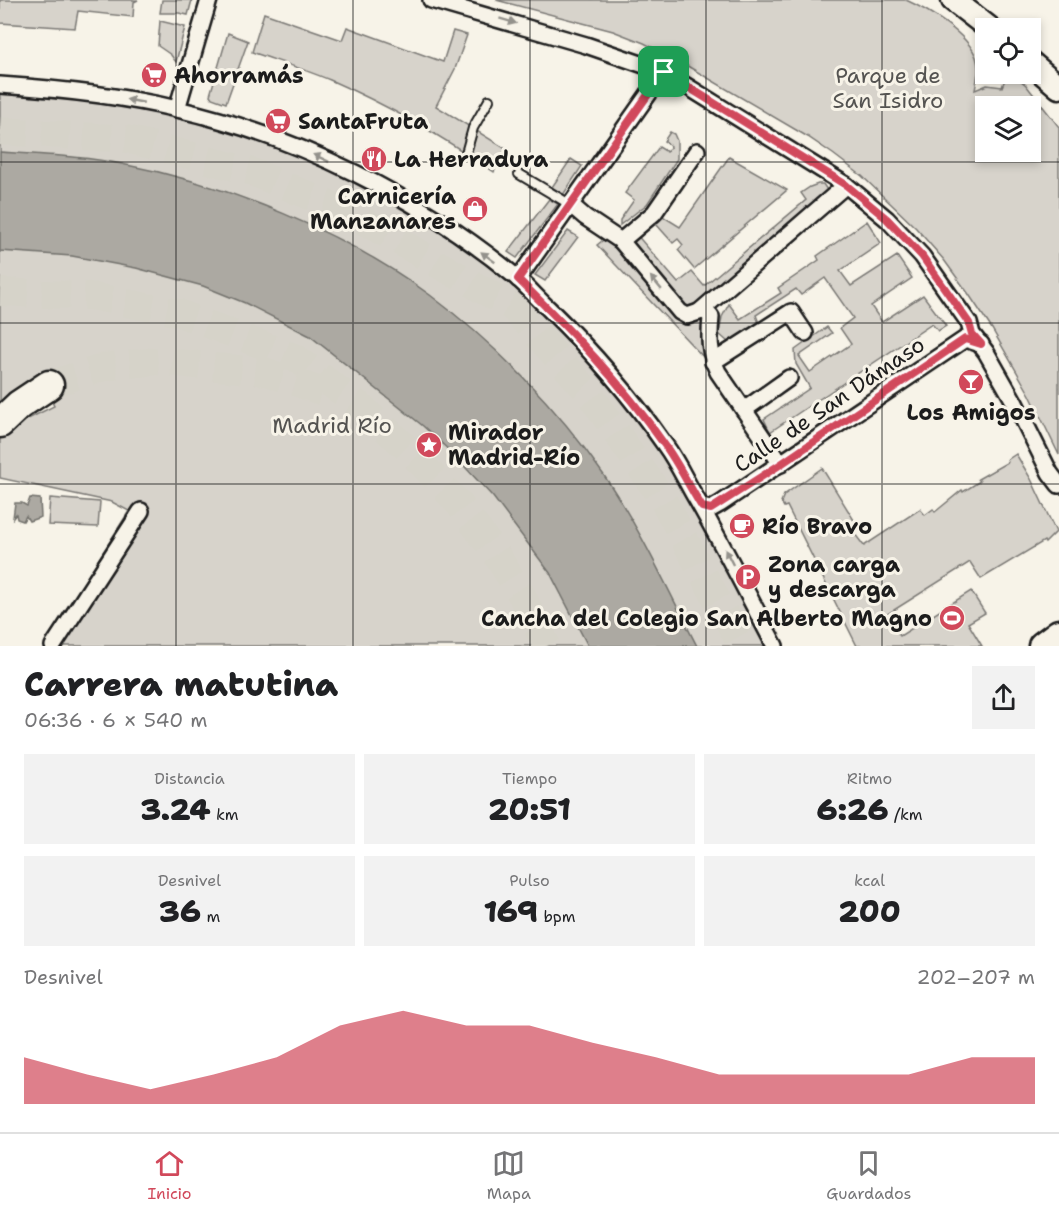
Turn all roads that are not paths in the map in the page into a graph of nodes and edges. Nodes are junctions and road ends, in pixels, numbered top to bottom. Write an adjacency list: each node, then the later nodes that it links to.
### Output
1 (209, 0): 10 (street)
2 (431, 0): 6 (street, one-way to 6)
3 (953, 0): 4 (street)
4 (976, 18)
5 (1041, 71): 8 (street)
6 (664, 72): 14 (street); 15 (street)
7 (0, 85): 10 (street, one-way to 7)
8 (1059, 87)
9 (489, 100): 12 (lane)
10 (177, 109): 17 (street, one-way to 10)
11 (697, 150): 16 (street)
12 (466, 153)
13 (519, 174): 15 (lane)
14 (846, 185): 18 (street); 19 (street)
15 (571, 205): 16 (street); 17 (street)
16 (621, 241): 18 (street, one-way to 16)
17 (518, 279): 30 (street)
18 (699, 312): 23 (street)
19 (969, 323): 21 (street); 22 (street)
20 (805, 333): 23 (street)
21 (965, 339): 22 (street); 28 (street, Calle de San Dámaso)
22 (981, 344): 29 (street)
23 (713, 362): 26 (street)
24 (789, 378): 26 (street)
25 (49, 385): 27 (highway)
26 (744, 410): 28 (street)
27 (0, 423)
28 (781, 464): 30 (street, Calle de San Dámaso)
29 (1059, 485)
30 (702, 507): 34 (street, one-way to 30)
31 (141, 511): 33 (street)
32 (1059, 633): 35 (street); 36 (highway)
33 (53, 646)
34 (775, 646)
35 (1036, 646)
36 (1043, 646)

